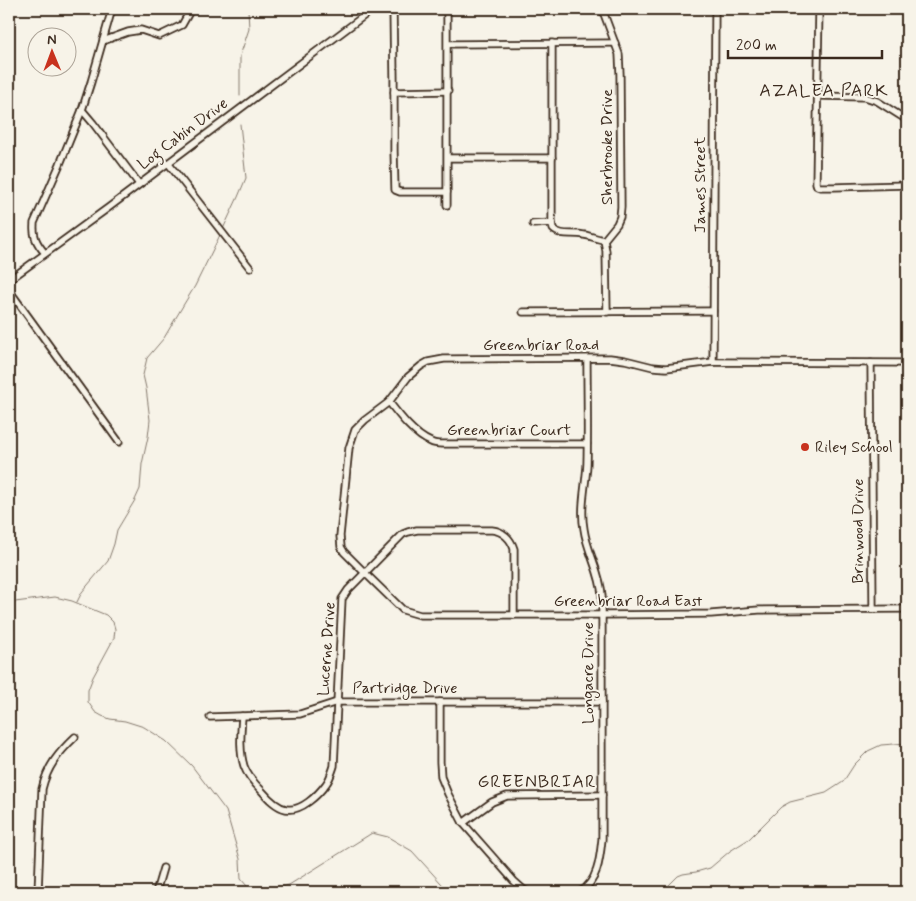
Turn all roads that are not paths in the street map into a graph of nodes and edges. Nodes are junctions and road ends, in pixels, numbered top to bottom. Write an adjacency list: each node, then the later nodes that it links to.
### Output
1 (112, 9): 9 (street)
2 (191, 9): 9 (street)
3 (373, 9): 20 (street, Log Cabin Drive)
4 (393, 9): 14 (street)
5 (447, 9): 12 (street)
6 (604, 9): 10 (street, Sherbrooke Drive)
7 (716, 9): 32 (street, James Street)
8 (819, 9): 15 (street)
9 (103, 41): 16 (street)
10 (615, 42): 11 (street); 27 (street, Sherbrooke Drive)
11 (552, 43): 12 (street); 19 (street)
12 (448, 44): 13 (street)
13 (448, 91): 14 (street); 18 (street)
14 (394, 92): 23 (street)
15 (817, 96): 17 (street); 22 (street)
16 (82, 110): 21 (street); 28 (street)
17 (907, 120)
18 (448, 158): 19 (street); 23 (street)
19 (552, 158): 25 (street)
20 (168, 162): 21 (street, Log Cabin Drive); 29 (street)
21 (139, 184): 28 (street, Log Cabin Drive)
22 (907, 185)
23 (447, 192): 24 (street)
24 (447, 204)
25 (552, 223): 26 (street); 27 (street)
26 (533, 224)
27 (604, 240): 34 (street)
28 (45, 253): 30 (street, Log Cabin Drive)
29 (250, 268)
30 (9, 280)
31 (9, 290): 40 (street)
32 (713, 311): 34 (street); 36 (street, James Street)
33 (523, 312): 34 (street)
34 (607, 312)
35 (587, 359): 36 (street, Greenbriar Road); 39 (street, Greenbriar Road); 41 (street, Longacre Drive)
36 (713, 362): 37 (street, Greenbriar Road)
37 (871, 363): 38 (street, Greenbriar Road); 43 (street, Brinwood Drive)
38 (907, 363)
39 (389, 402): 41 (street, Greenbriar Court); 42 (street, Greenbriar Road)
40 (120, 442)
41 (587, 444): 46 (street, Longacre Drive)
42 (365, 573): 45 (street, Greenbriar Road East); 45 (street, Lucerne Drive); 47 (street, Lucerne Drive)
43 (873, 609): 44 (street, Greenbriar Road East); 46 (street, Greenbriar Road East)
44 (907, 609)
45 (514, 615): 46 (street, Greenbriar Road East)
46 (602, 616): 49 (street, Longacre Drive)
47 (337, 702): 48 (street, Partridge Drive); 50 (street, Partridge Drive); 50 (street, Lucerne Drive)
48 (440, 702): 49 (street, Partridge Drive); 54 (street)
49 (602, 702): 53 (street, Longacre Drive)
50 (242, 716): 51 (street, Partridge Drive)
51 (210, 717)
52 (75, 737): 56 (street)
53 (602, 795): 54 (street); 59 (street, Longacre Drive)
54 (463, 823): 58 (street)
55 (163, 868): 57 (street)
56 (38, 892)
57 (156, 892)
58 (528, 892)
59 (580, 892)

